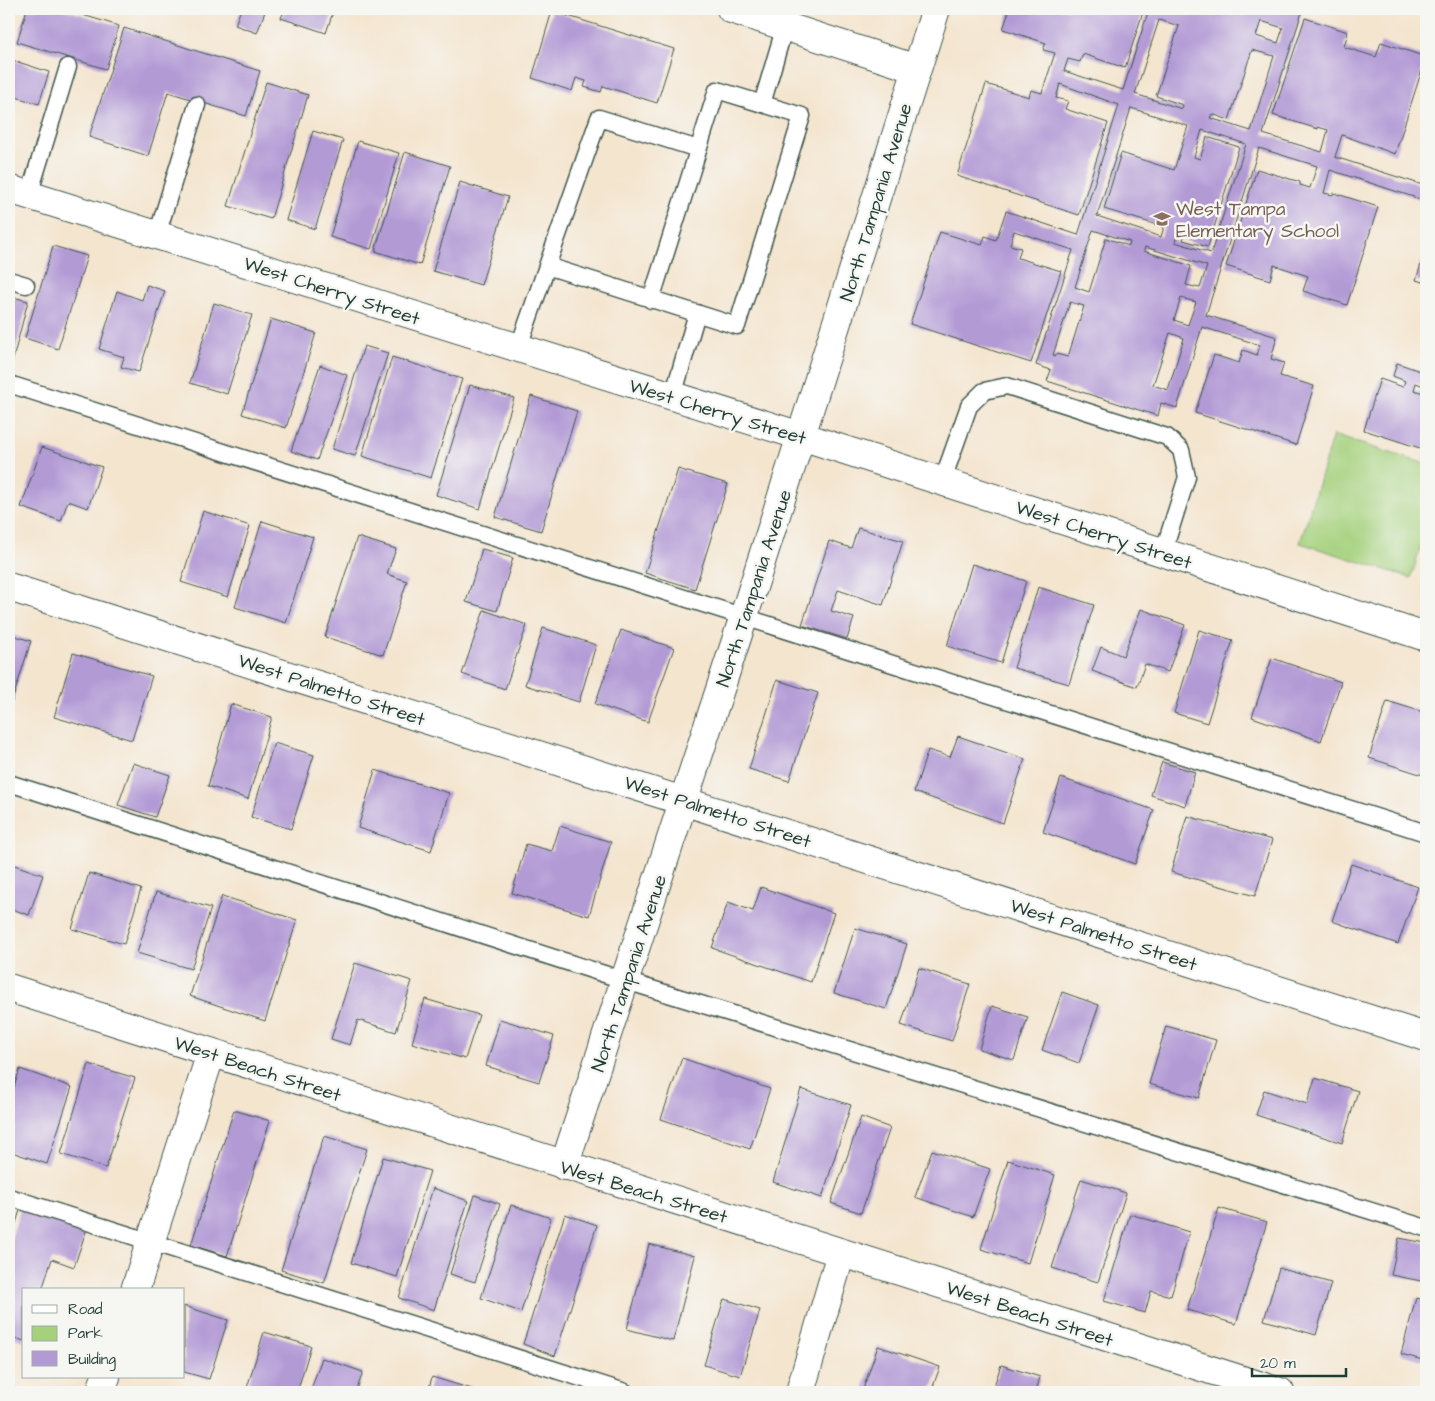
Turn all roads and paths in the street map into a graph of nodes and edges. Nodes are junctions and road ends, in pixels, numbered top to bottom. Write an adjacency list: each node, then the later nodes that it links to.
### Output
1 (731, 9): 3 (street)
2 (936, 9): 5 (street, North Tampania Avenue)
3 (785, 26): 5 (street); 6 (lane)
4 (68, 67): 9 (lane)
5 (917, 69): 19 (street, North Tampania Avenue)
6 (762, 104): 8 (lane); 15 (lane)
7 (197, 106): 10 (lane)
8 (698, 149): 11 (lane); 14 (lane)
9 (19, 192): 10 (street, West Cherry Street)
10 (157, 235): 16 (street, West Cherry Street)
11 (547, 266): 14 (lane); 16 (lane)
12 (9, 280): 13 (lane)
13 (26, 285)
14 (651, 300): 15 (lane)
15 (697, 313): 18 (lane)
16 (518, 349): 18 (street, West Cherry Street)
17 (9, 384): 23 (lane)
18 (673, 396): 19 (street, West Cherry Street)
19 (801, 436): 20 (street, West Cherry Street); 23 (street, North Tampania Avenue)
20 (942, 482): 21 (street, West Cherry Street); 21 (lane)
21 (1163, 553): 24 (street, West Cherry Street)
22 (9, 587): 26 (street, West Palmetto Street)
23 (744, 616): 26 (street, North Tampania Avenue); 27 (lane)
24 (1426, 638)
25 (9, 783): 28 (lane)
26 (684, 801): 28 (street, North Tampania Avenue); 30 (street, West Palmetto Street)
27 (1426, 833)
28 (626, 980): 32 (street, North Tampania Avenue); 34 (lane)
29 (9, 988): 31 (street, West Beach Street)
30 (1426, 1037)
31 (211, 1053): 32 (street, West Beach Street); 35 (street)
32 (564, 1166): 36 (street, West Beach Street)
33 (9, 1197): 35 (lane)
34 (1426, 1228)
35 (151, 1242): 37 (street); 40 (lane)
36 (841, 1253): 41 (street); 42 (street, West Beach Street)
37 (136, 1288)
38 (106, 1378): 39 (street)
39 (100, 1392)
40 (625, 1392)
41 (800, 1392)
42 (1280, 1392)

